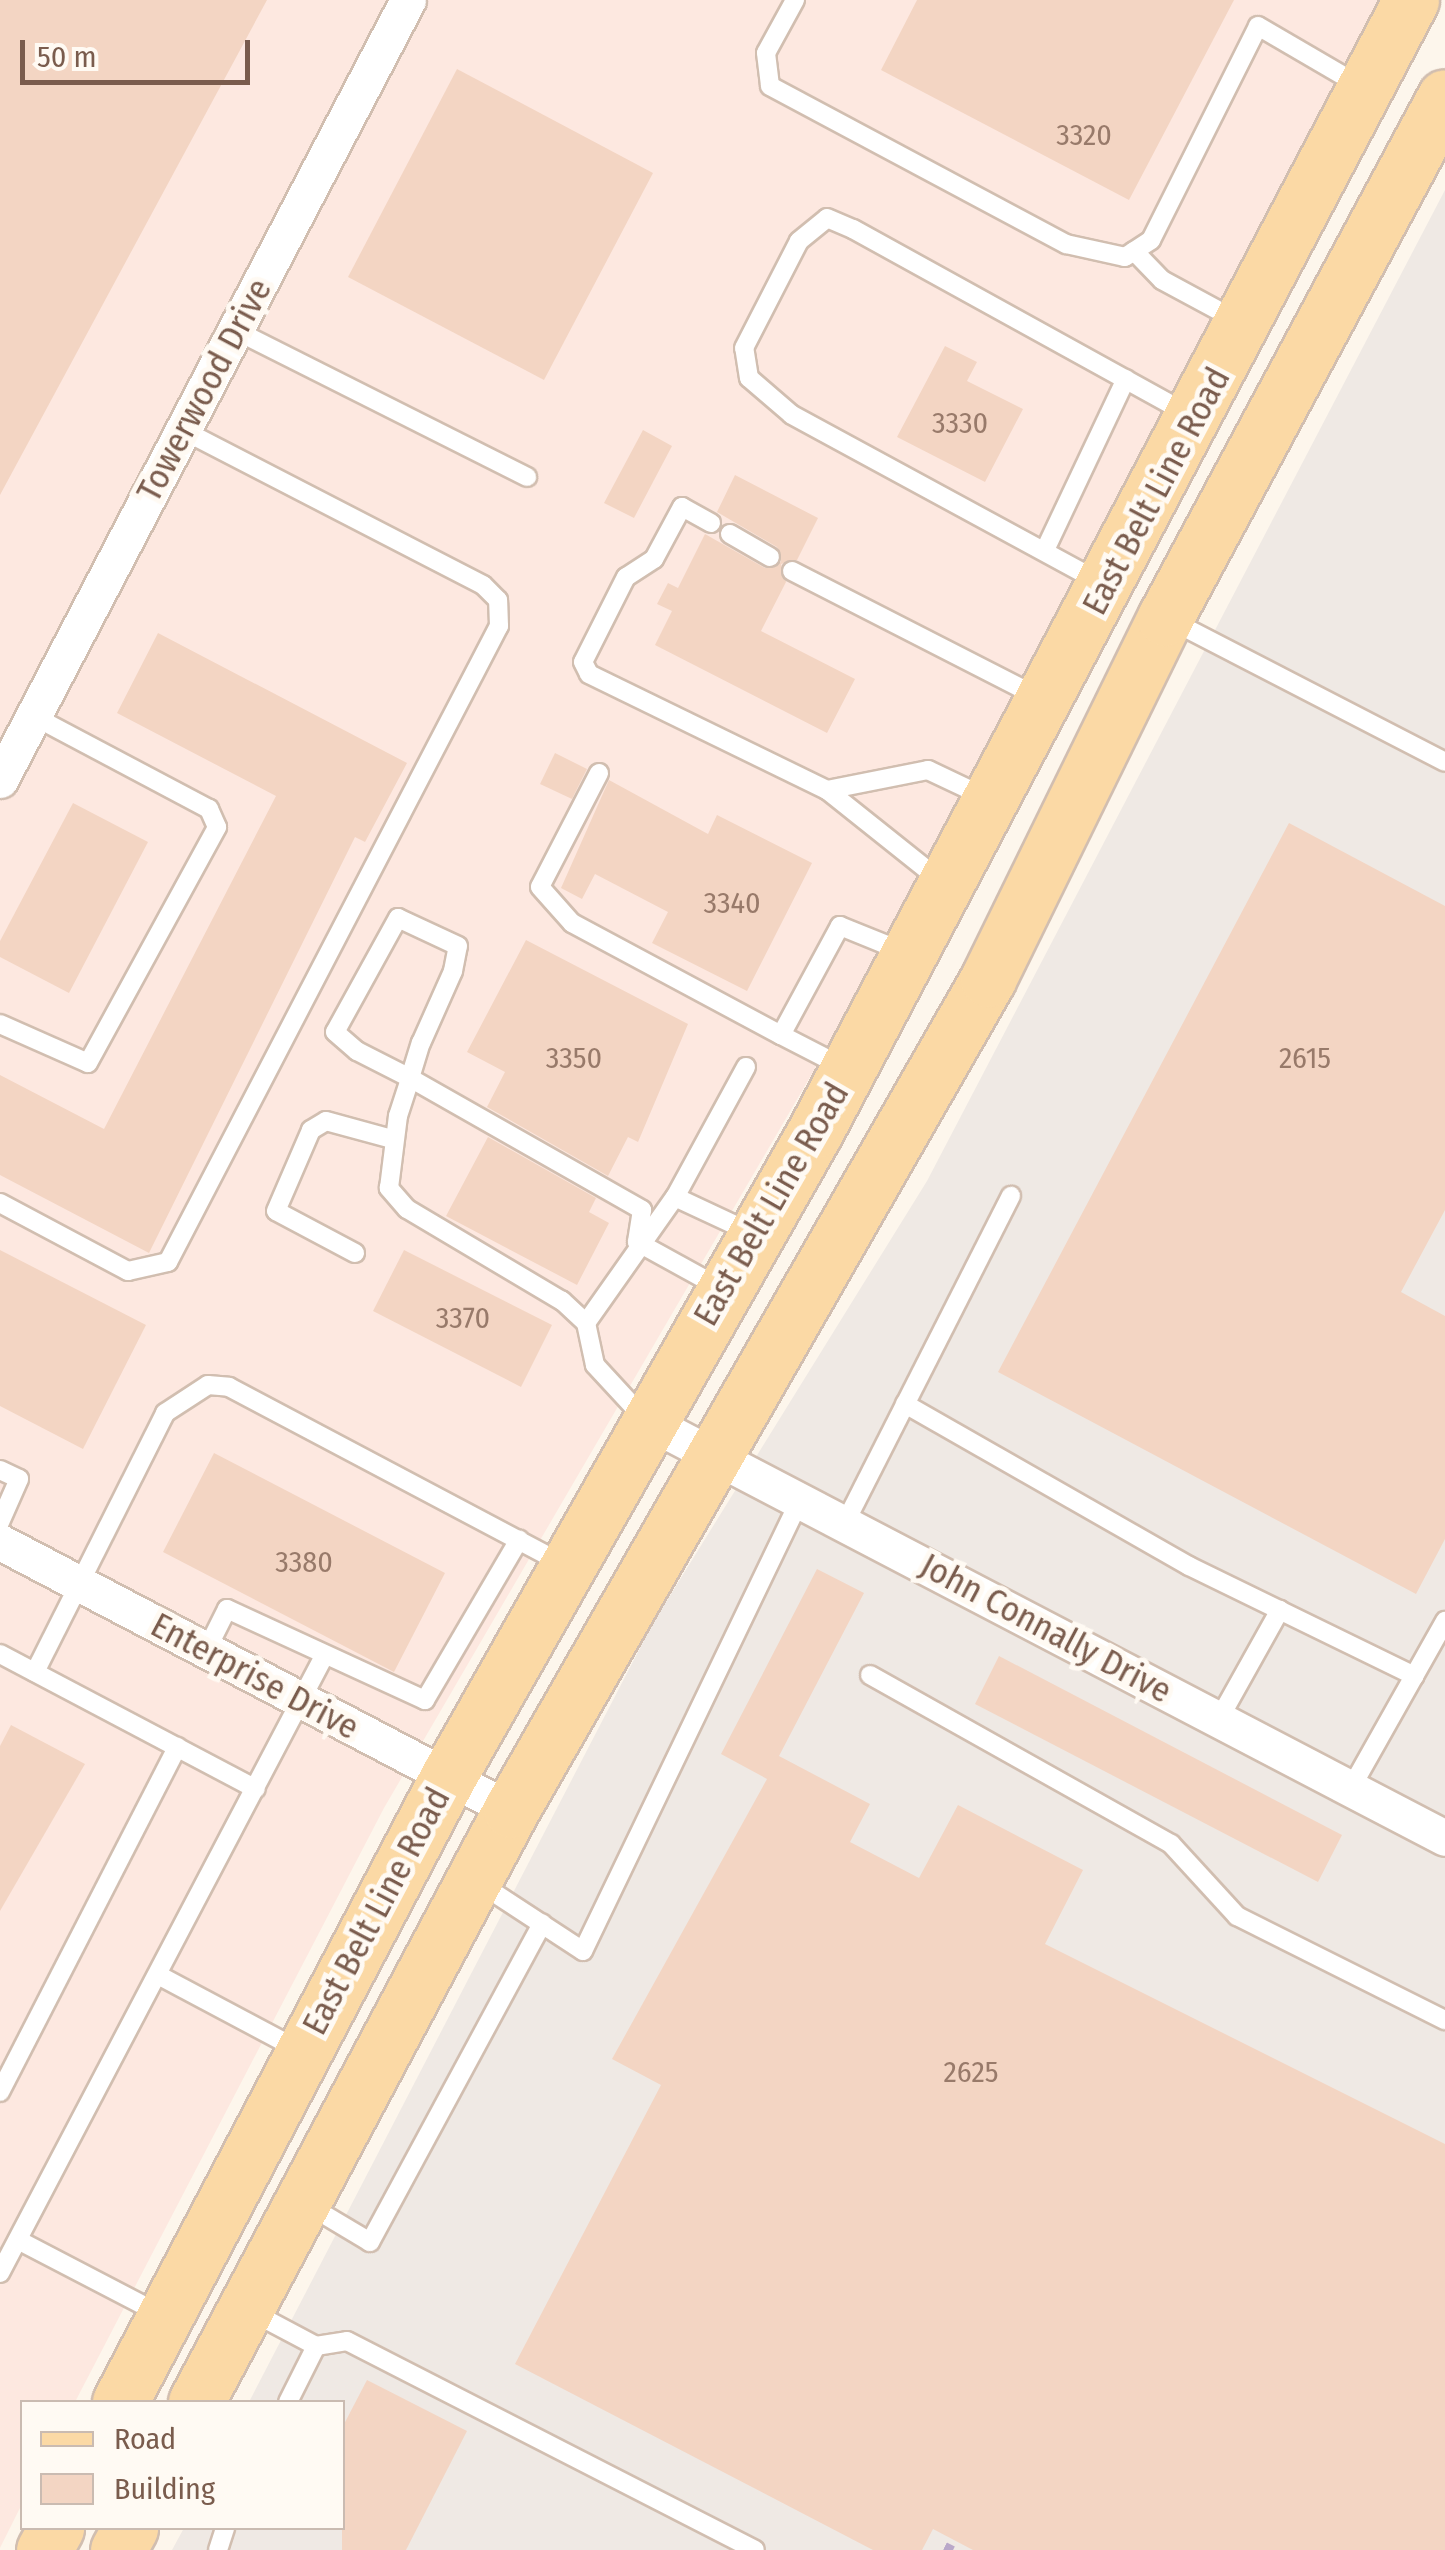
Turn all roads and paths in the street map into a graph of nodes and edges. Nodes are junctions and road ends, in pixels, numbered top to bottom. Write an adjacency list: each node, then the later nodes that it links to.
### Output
1 (408, 0): 8 (street, Towerwood Drive)
2 (795, 0): 6 (lane)
3 (1411, 0): 4 (main road, East Belt Line Road)
4 (1364, 88): 6 (lane); 7 (main road, East Belt Line Road)
5 (1445, 97): 19 (main road, East Belt Line Road)
6 (1134, 251): 7 (lane)
7 (1243, 324): 10 (main road, East Belt Line Road)
8 (235, 330): 11 (street, Towerwood Drive); 12 (lane)
9 (1126, 380): 10 (lane); 15 (lane); 15 (lane)
10 (1195, 418): 18 (main road, East Belt Line Road)
11 (184, 430): 21 (street, Towerwood Drive); 37 (lane)
12 (527, 478)
13 (711, 523): 25 (lane)
14 (730, 534): 16 (lane)
15 (1045, 550): 18 (lane)
16 (770, 558)
17 (792, 570): 20 (lane)
18 (1108, 586): 19 (main road); 20 (main road, East Belt Line Road)
19 (1166, 618): 22 (lane); 45 (main road, East Belt Line Road)
20 (1045, 700): 26 (main road, East Belt Line Road)
21 (34, 716): 24 (street, Towerwood Drive); 29 (lane)
22 (1445, 762)
23 (598, 773): 30 (lane)
24 (0, 780)
25 (827, 790): 26 (lane); 27 (lane)
26 (991, 800): 27 (main road, East Belt Line Road)
27 (945, 884): 28 (main road, East Belt Line Road)
28 (908, 954): 30 (lane); 32 (main road, East Belt Line Road)
29 (0, 1024)
30 (782, 1035): 32 (lane)
31 (746, 1067): 36 (lane)
32 (848, 1069): 38 (main road, East Belt Line Road)
33 (410, 1078): 33 (lane); 34 (lane); 39 (lane)
34 (392, 1139): 40 (lane); 42 (lane)
35 (1011, 1196): 43 (lane)
36 (676, 1197): 38 (lane); 39 (lane)
37 (0, 1203)
38 (755, 1234): 41 (main road, East Belt Line Road)
39 (638, 1242): 41 (lane); 42 (lane)
40 (355, 1252)
41 (723, 1289): 44 (main road, East Belt Line Road)
42 (586, 1323): 44 (lane)
43 (905, 1404): 49 (lane); 54 (lane)
44 (647, 1420): 45 (street, John Connally Drive); 52 (main road, East Belt Line Road)
45 (715, 1455): 47 (street, John Connally Drive); 68 (main road, East Belt Line Road)
46 (0, 1470): 48 (lane)
47 (800, 1500): 49 (street, John Connally Drive); 71 (lane)
48 (0, 1522)
49 (844, 1523): 63 (street, John Connally Drive)
50 (519, 1540): 52 (lane); 53 (lane); 58 (lane)
51 (0, 1542): 53 (street, Enterprise Drive)
52 (566, 1566): 65 (main road, East Belt Line Road)
53 (78, 1583): 56 (street, Enterprise Drive); 59 (lane)
54 (1280, 1610): 61 (lane); 63 (lane)
55 (1445, 1621): 61 (lane)
56 (206, 1651): 58 (lane); 62 (street, Enterprise Drive)
57 (0, 1654): 59 (lane)
58 (323, 1658): 62 (lane)
59 (35, 1672): 64 (lane)
60 (870, 1675): 73 (lane)
61 (1415, 1676): 66 (lane)
62 (303, 1701): 65 (street, Enterprise Drive); 67 (lane)
63 (1219, 1719): 66 (street, John Connally Drive)
64 (176, 1746): 67 (lane); 75 (lane)
65 (448, 1777): 68 (street, Enterprise Drive); 74 (main road, East Belt Line Road)
66 (1351, 1788): 69 (street, John Connally Drive)
67 (256, 1789): 72 (lane)
68 (511, 1810): 70 (main road, East Belt Line Road)
69 (1445, 1838)
70 (474, 1880): 71 (lane); 76 (main road, East Belt Line Road)
71 (542, 1924): 76 (lane)
72 (158, 1975): 74 (lane); 77 (lane)
73 (1445, 2020)
74 (301, 2051): 80 (main road, East Belt Line Road)
75 (0, 2092)
76 (302, 2202): 79 (main road, East Belt Line Road)
77 (18, 2240): 78 (lane); 80 (lane)
78 (0, 2274)
79 (246, 2309): 81 (lane); 83 (main road, East Belt Line Road)
80 (164, 2317): 82 (main road, East Belt Line Road)
81 (316, 2346): 84 (lane); 85 (lane)
82 (121, 2400)
83 (197, 2400)
84 (289, 2400)
85 (755, 2550)

